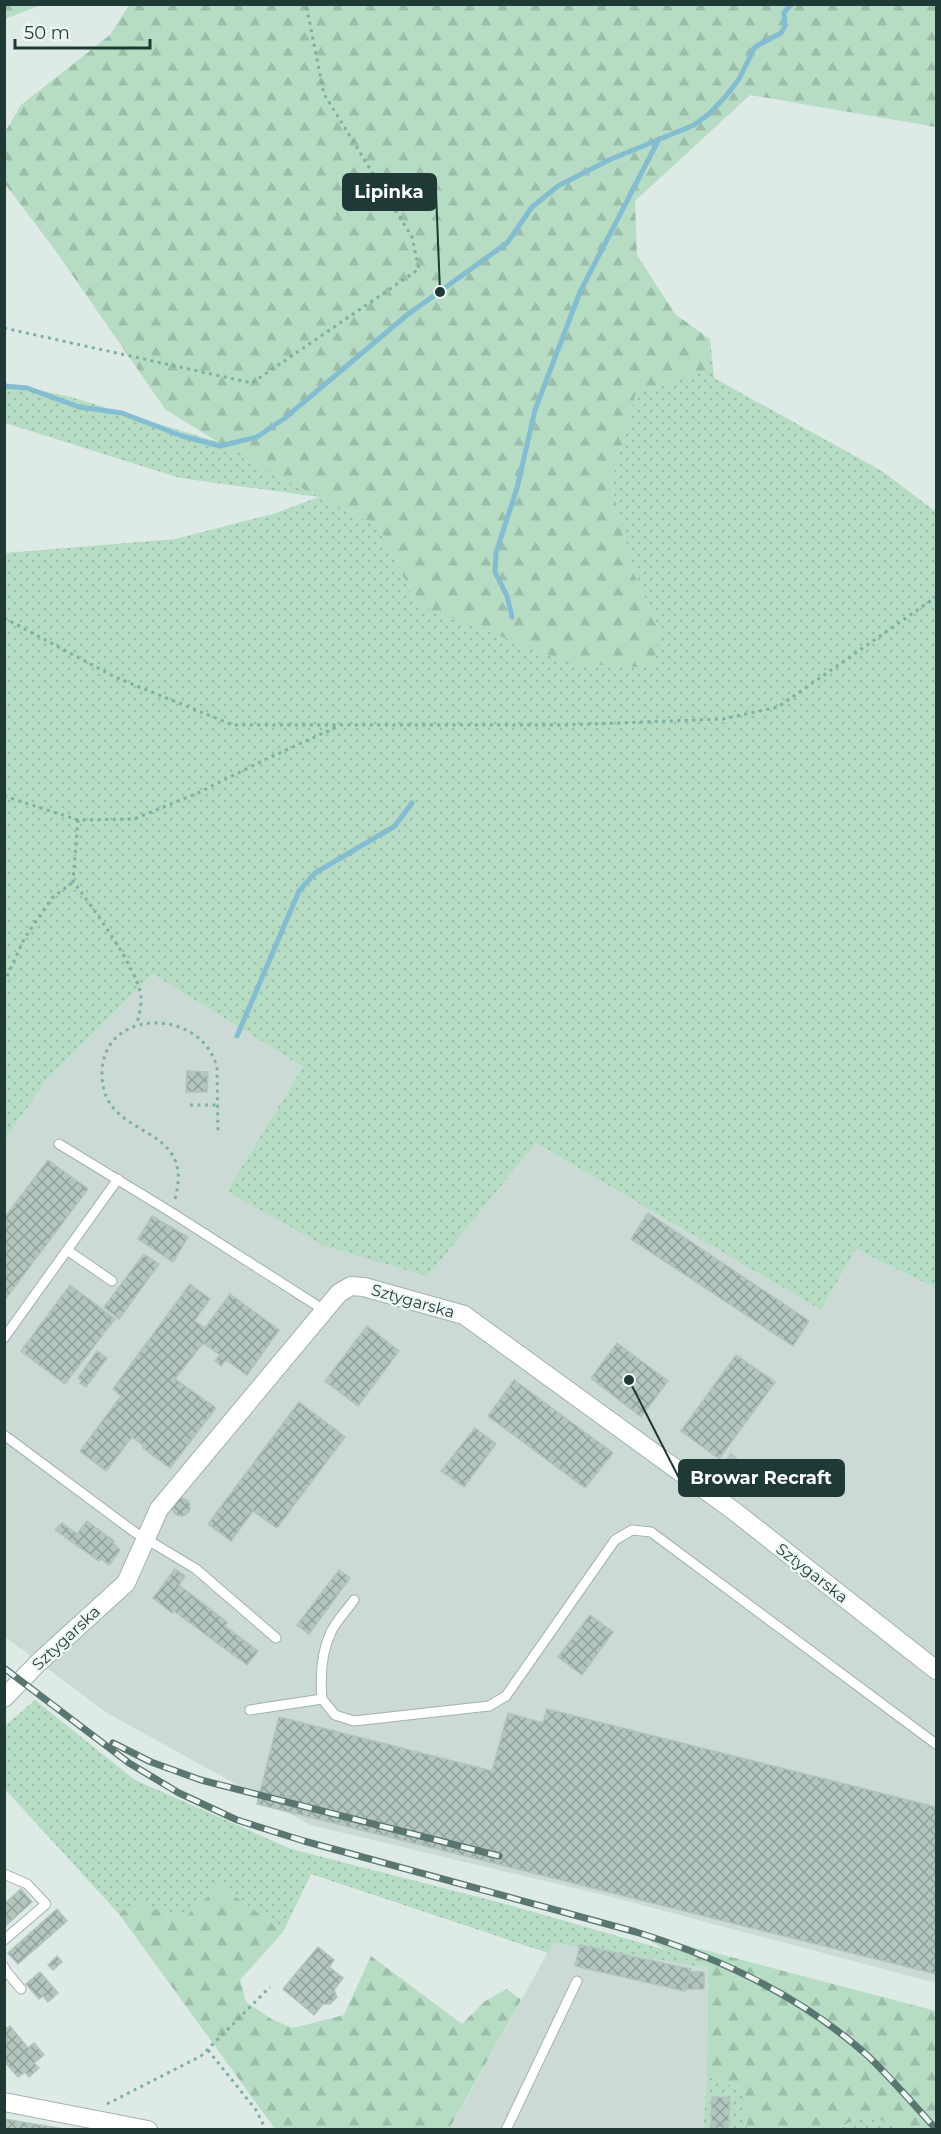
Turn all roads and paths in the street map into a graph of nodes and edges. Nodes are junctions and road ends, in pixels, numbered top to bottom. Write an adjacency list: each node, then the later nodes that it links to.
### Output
1 (306, 4): 2 (path)
2 (4, 328)
3 (936, 597): 5 (path)
4 (4, 618): 5 (path)
5 (341, 725): 7 (path)
6 (4, 796): 7 (path)
7 (78, 820): 8 (path)
8 (73, 881): 9 (path); 10 (path)
9 (4, 983)
10 (137, 1025): 12 (path); 16 (path)
11 (190, 1105): 12 (path)
12 (218, 1105): 13 (path)
13 (218, 1135)
14 (59, 1144): 15 (lane)
15 (118, 1179): 16 (lane); 17 (lane)
16 (169, 1211): 19 (lane)
17 (67, 1250): 18 (lane); 20 (lane)
18 (112, 1281)
19 (324, 1310): 22 (street, Sztygarska); 25 (street, Sztygarska)
20 (4, 1338)
21 (4, 1435): 22 (lane)
22 (147, 1538): 24 (lane); 26 (street, Sztygarska)
23 (354, 1600): 27 (lane)
24 (276, 1638)
25 (936, 1670)
26 (4, 1698)
27 (322, 1699): 28 (lane); 29 (lane)
28 (250, 1710)
29 (936, 1744)
30 (4, 1874): 31 (lane)
31 (4, 1940)
32 (4, 1966): 35 (lane)
33 (577, 1981): 41 (lane)
34 (270, 1988): 36 (path)
35 (21, 1989)
36 (208, 2050): 38 (path); 40 (path)
37 (4, 2102): 39 (street)
38 (99, 2108)
39 (148, 2130)
40 (266, 2130)
41 (506, 2130)

